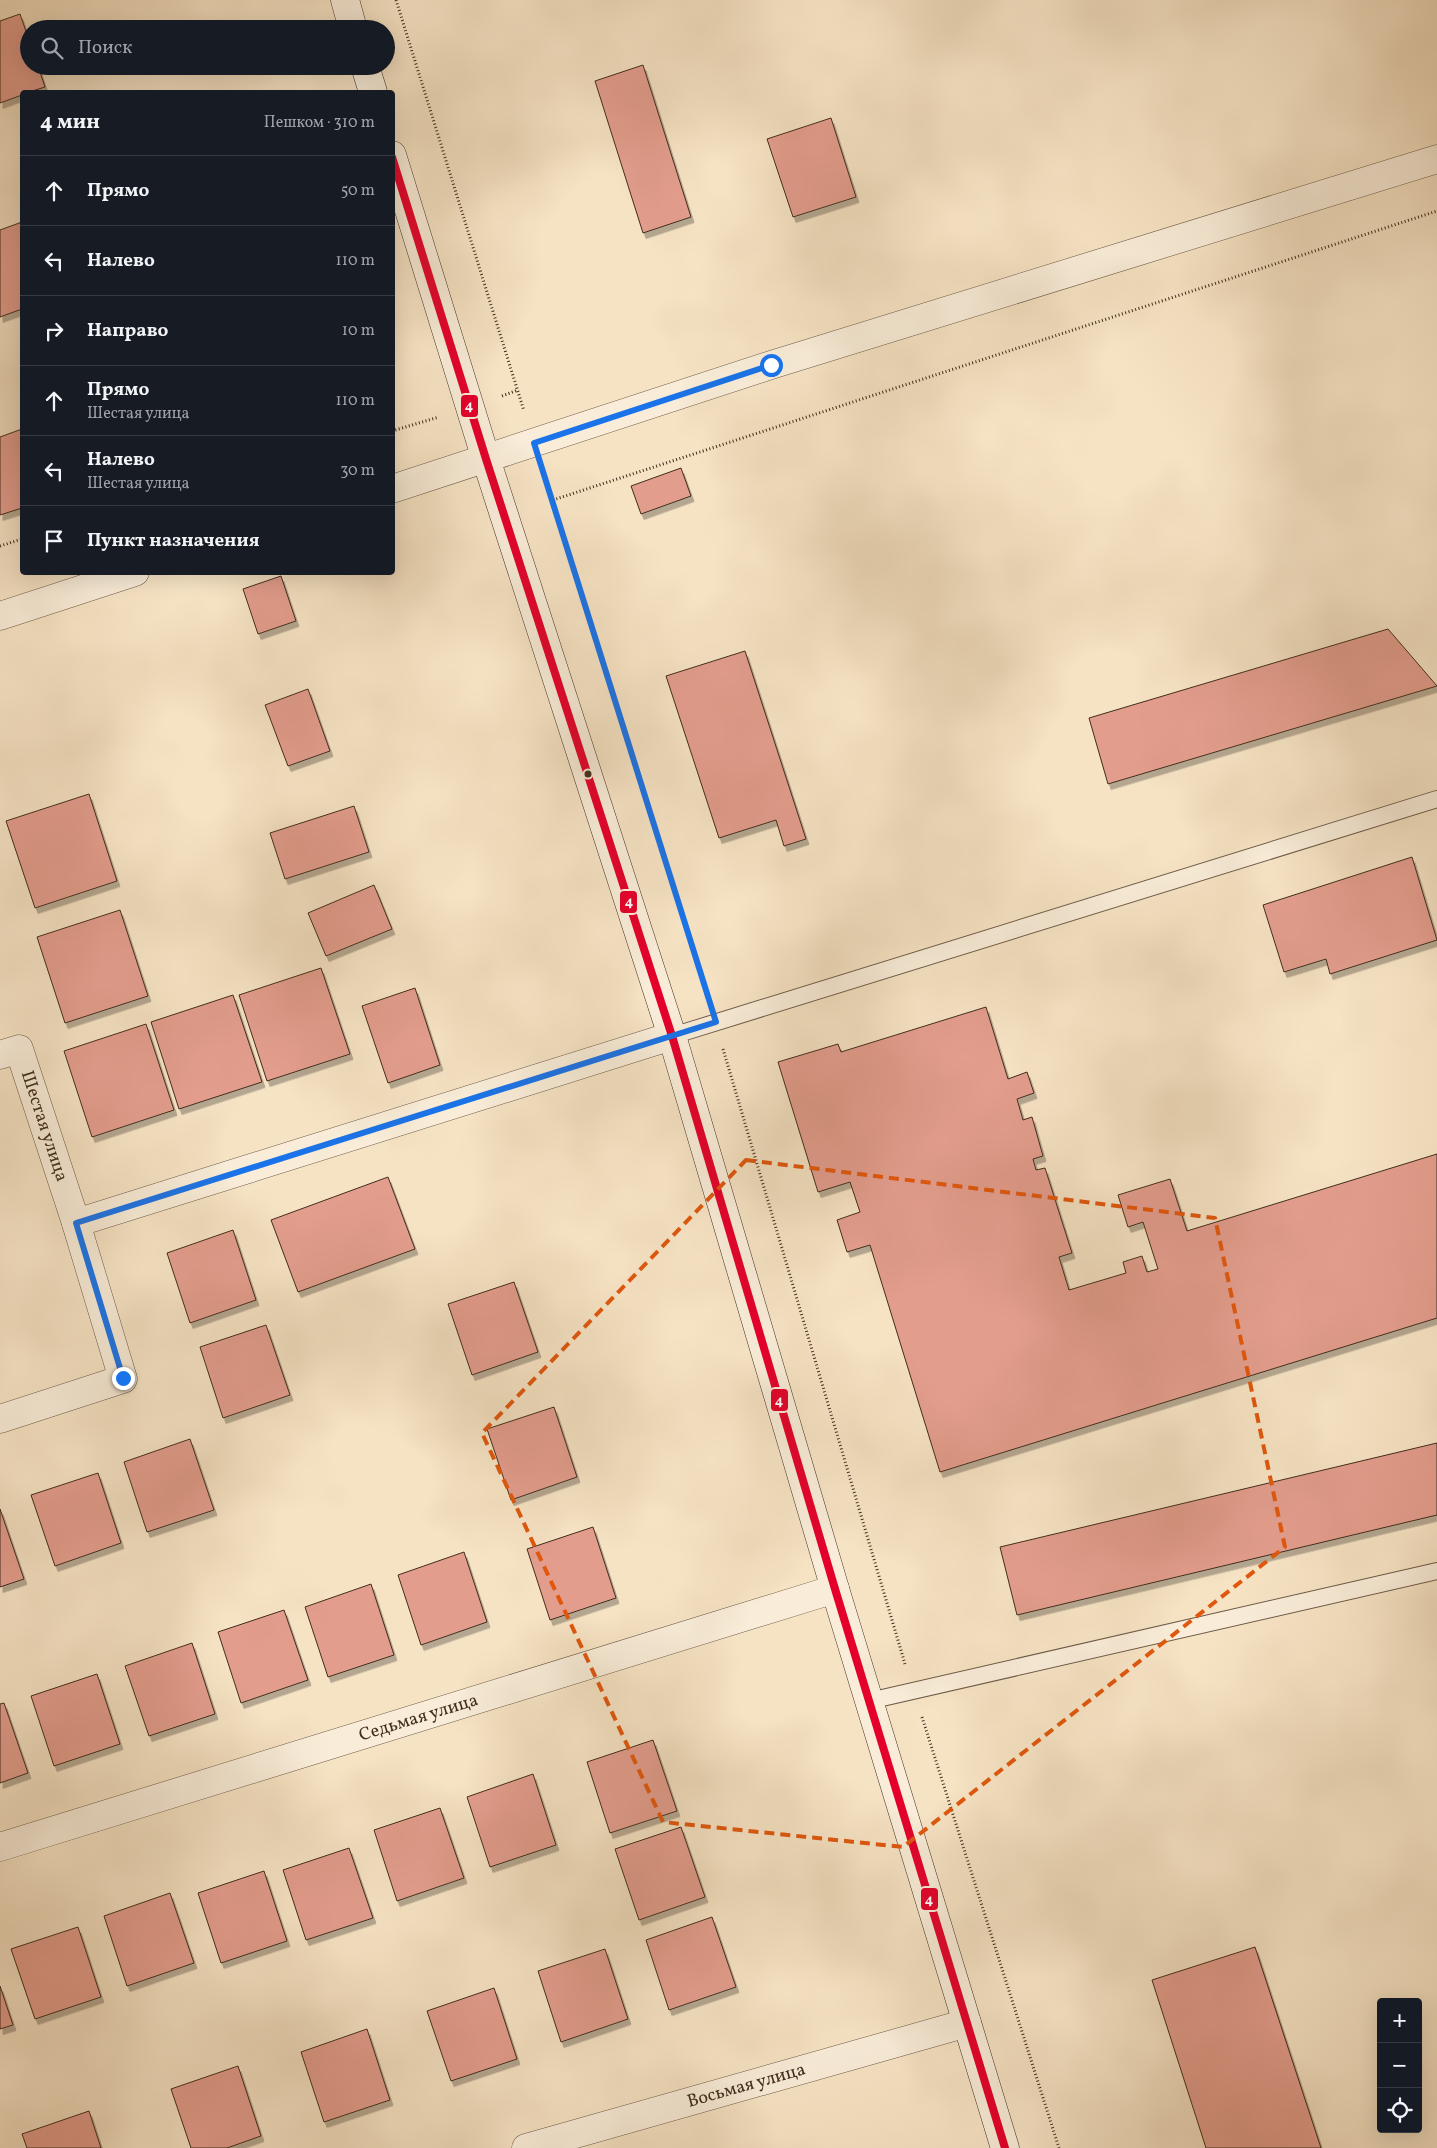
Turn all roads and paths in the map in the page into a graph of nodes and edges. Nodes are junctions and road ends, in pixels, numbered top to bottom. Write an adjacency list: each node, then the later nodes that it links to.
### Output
1 (344, 0): 3 (street)
2 (396, 0): 9 (path)
3 (351, 20)
4 (368, 75): 5 (street)
5 (372, 90)
6 (1437, 159): 9 (street)
7 (395, 165): 10 (street)
8 (1437, 211): 12 (path)
9 (534, 443): 10 (street); 12 (path)
10 (486, 459): 11 (street); 19 (street)
11 (395, 488)
12 (553, 500): 18 (path)
13 (20, 540): 14 (path)
14 (0, 546)
15 (126, 575): 16 (street)
16 (0, 616)
17 (1437, 799): 18 (lane)
18 (716, 1022): 19 (lane); 25 (path)
19 (672, 1036): 21 (street); 24 (street)
20 (0, 1055): 21 (street, Шестая улица)
21 (76, 1223): 22 (street, Шестая улица)
22 (0, 1419)
23 (1437, 1571): 25 (lane)
24 (835, 1589): 26 (street); 27 (street, Седьмая улица)
25 (914, 1692): 26 (lane); 31 (path)
26 (869, 1701): 28 (street)
27 (0, 1847)
28 (967, 2023): 29 (street, Восьмая улица); 30 (street)
29 (526, 2148)
30 (1005, 2148)
31 (1059, 2148)

